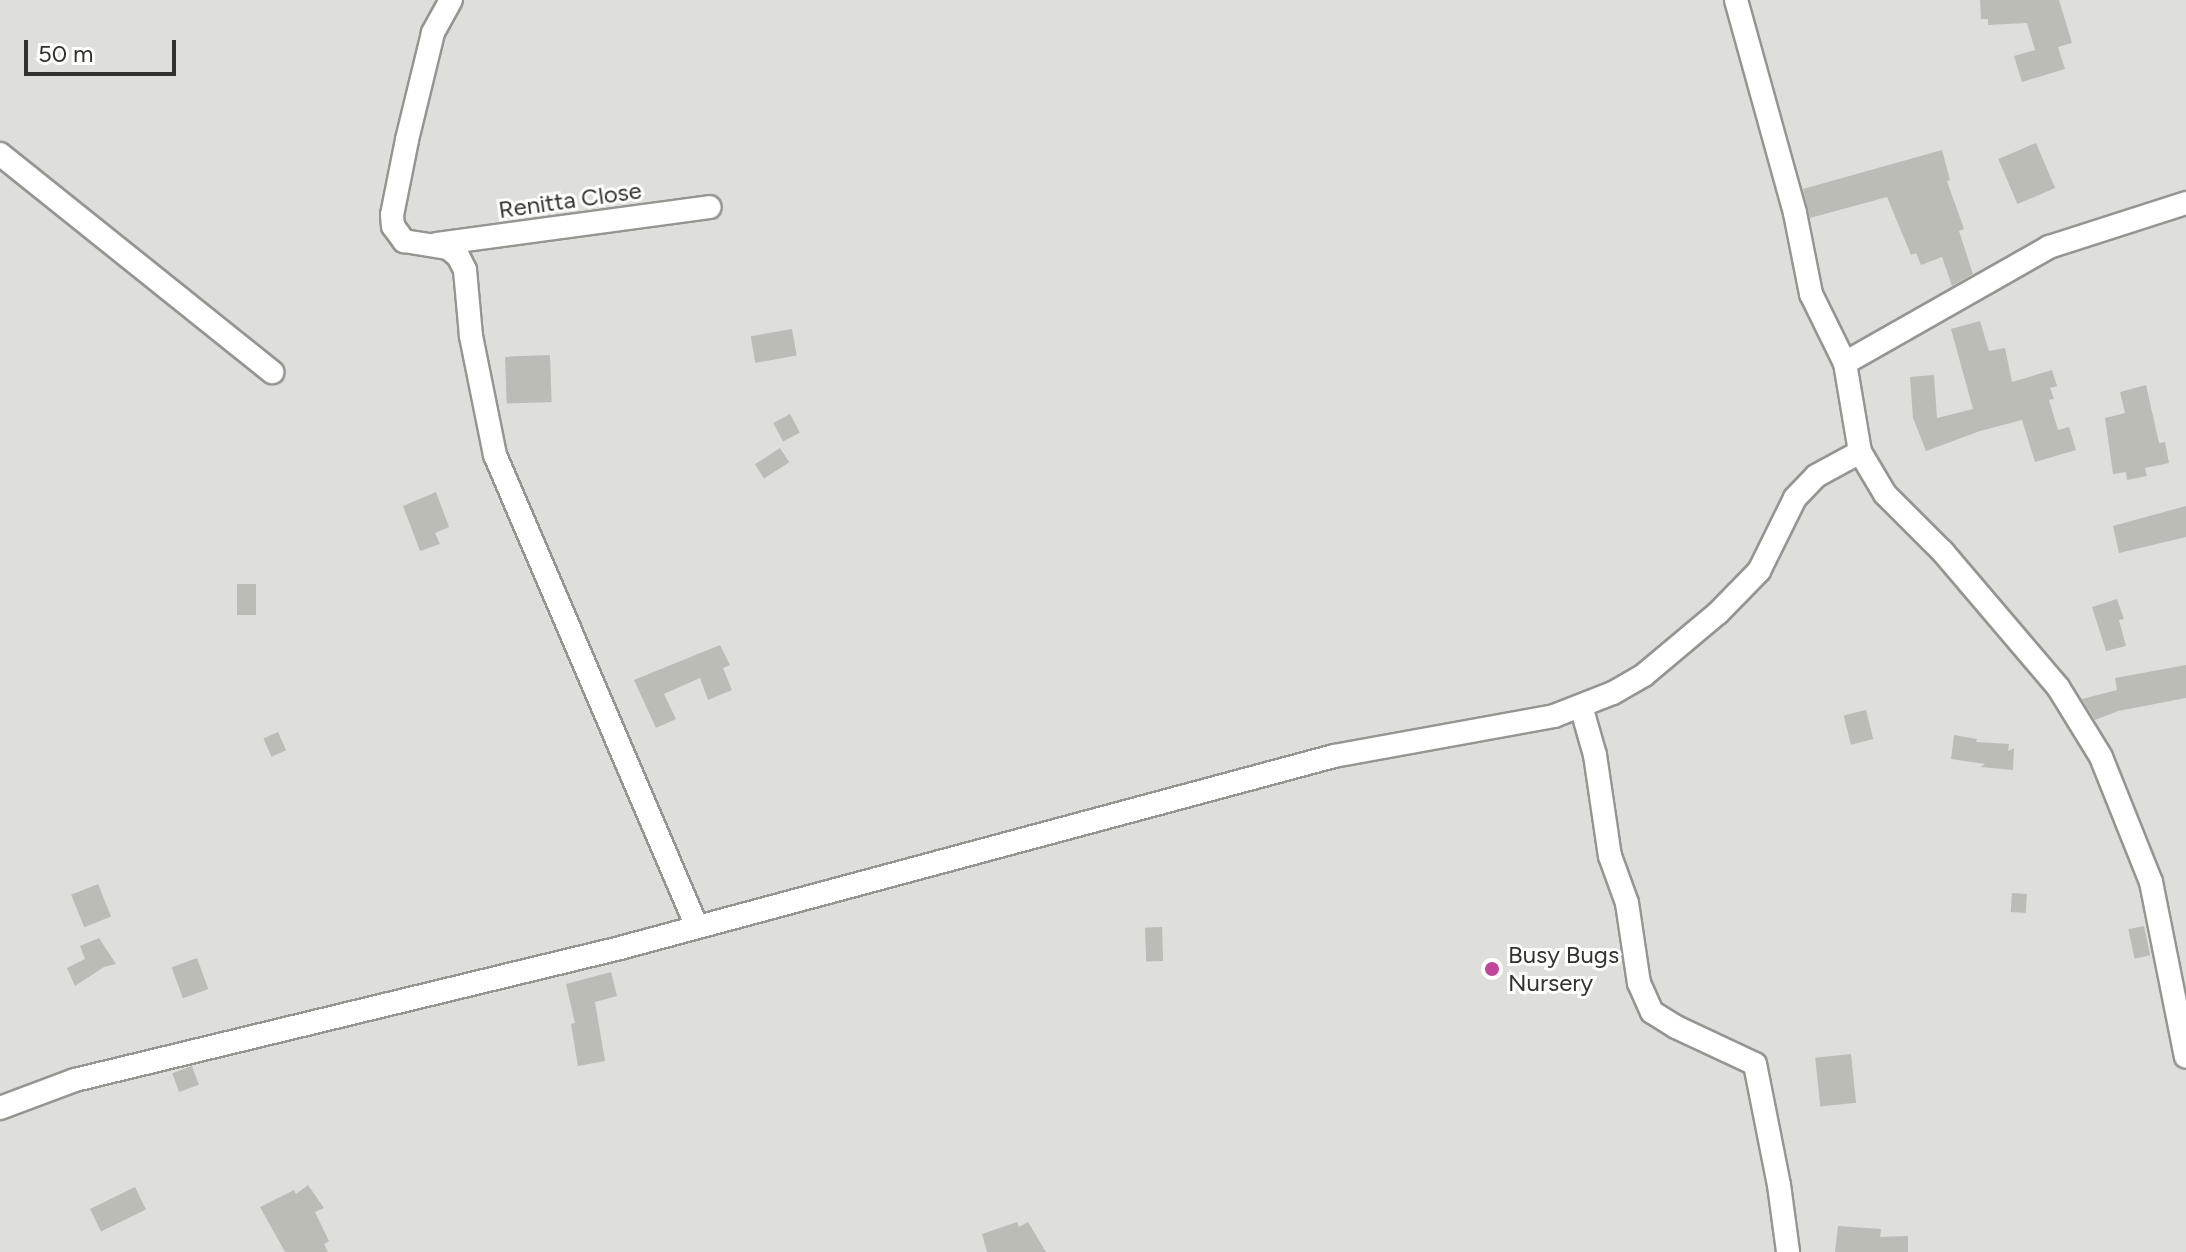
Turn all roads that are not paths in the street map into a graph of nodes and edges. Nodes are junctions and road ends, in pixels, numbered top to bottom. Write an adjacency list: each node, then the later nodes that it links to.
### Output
1 (451, 0): 6 (street)
2 (1736, 0): 7 (street)
3 (0, 154): 8 (street)
4 (2186, 203): 7 (street)
5 (709, 207): 6 (street, Renitta Close)
6 (437, 244): 11 (street)
7 (1845, 363): 9 (street)
8 (272, 372)
9 (1860, 452): 10 (street); 12 (street)
10 (1581, 706): 11 (street); 14 (street)
11 (697, 927): 13 (street)
12 (2186, 1057)
13 (0, 1108)
14 (1788, 1252)

